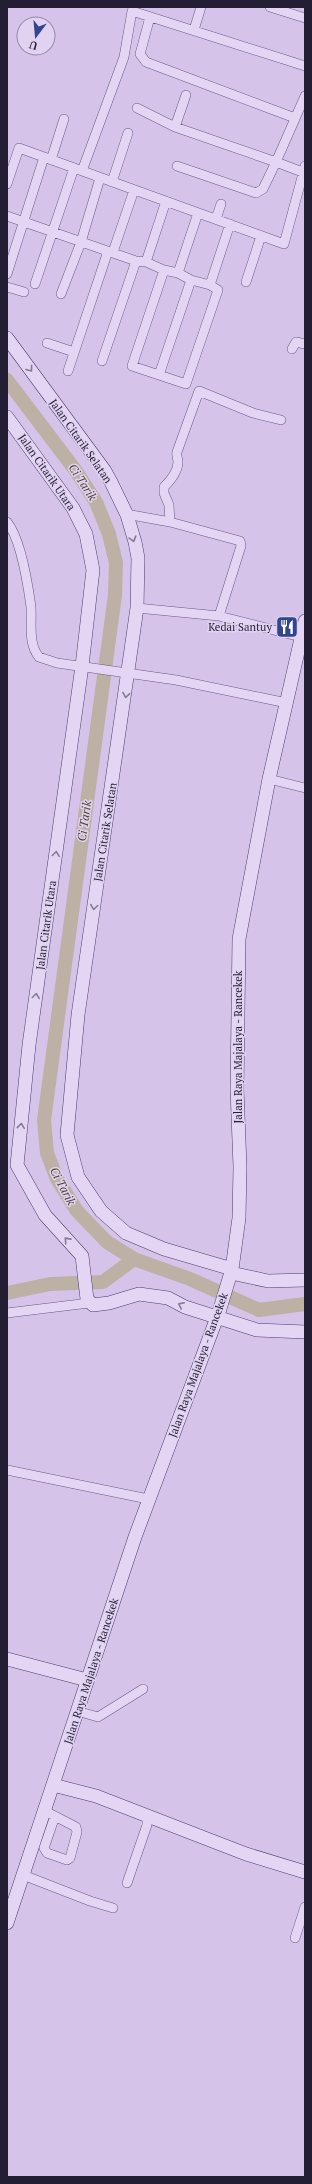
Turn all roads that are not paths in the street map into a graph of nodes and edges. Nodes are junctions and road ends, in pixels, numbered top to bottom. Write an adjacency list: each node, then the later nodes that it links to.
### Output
1 (201, 7): 5 (street)
2 (270, 7): 4 (street)
3 (150, 17): 5 (street); 10 (street); 18 (street)
4 (305, 18)
5 (194, 30): 6 (street)
6 (305, 66)
7 (186, 95): 12 (street)
8 (305, 96): 10 (street)
9 (137, 108): 12 (street)
10 (295, 118): 15 (street)
11 (64, 119): 14 (street)
12 (175, 127): 15 (street)
13 (128, 133): 21 (street)
14 (48, 159): 18 (street); 22 (street); 29 (street)
15 (276, 162): 16 (street); 19 (street)
16 (177, 166)
17 (305, 166): 32 (street)
18 (78, 169): 20 (street); 31 (street)
19 (305, 172)
20 (100, 178): 21 (street); 33 (street)
21 (112, 182): 23 (street)
22 (7, 184)
23 (134, 190): 24 (street); 34 (street)
24 (166, 201): 26 (street); 36 (street)
25 (221, 204): 28 (street)
26 (198, 213): 28 (street); 38 (street)
27 (7, 216): 29 (street)
28 (216, 219): 30 (street)
29 (24, 221): 31 (street); 39 (street)
30 (230, 224): 32 (street); 43 (street)
31 (52, 232): 33 (street); 42 (street)
32 (262, 236): 41 (street)
33 (81, 242): 34 (street); 46 (street)
34 (110, 251): 35 (street); 51 (street)
35 (136, 261): 36 (street); 52 (street)
36 (146, 262): 37 (street)
37 (164, 270): 38 (street); 54 (street)
38 (178, 273): 40 (street)
39 (7, 274)
40 (191, 280): 43 (street); 54 (street)
41 (246, 282)
42 (34, 284)
43 (210, 285): 54 (street)
44 (7, 287): 45 (street)
45 (24, 292)
46 (61, 294)
47 (7, 338): 57 (street, Jalan Citarik Selatan, one-way to 57)
48 (47, 343): 51 (street)
49 (305, 344): 50 (street)
50 (292, 349)
51 (74, 352): 53 (street)
52 (102, 361)
53 (68, 371)
54 (158, 375)
55 (7, 416): 64 (street, Jalan Citarik Utara)
56 (281, 420): 59 (street)
57 (126, 514): 59 (street); 60 (street, Jalan Citarik Selatan, one-way to 60)
58 (7, 522): 64 (street)
59 (170, 522): 61 (street)
60 (137, 608): 61 (street); 65 (street, Jalan Citarik Selatan)
61 (219, 616): 63 (street)
62 (305, 621): 63 (street, Jalan Raya Majalaya - Rancekek)
63 (301, 637): 66 (street, Jalan Raya Majalaya - Rancekek)
64 (83, 666): 65 (street); 71 (street, Jalan Citarik Utara, one-way to 64)
65 (127, 672): 66 (street); 69 (street, Jalan Citarik Selatan, one-way to 69)
66 (287, 702): 67 (street, Jalan Raya Majalaya - Rancekek)
67 (269, 779): 68 (street); 69 (street, Jalan Raya Majalaya - Rancekek)
68 (305, 788)
69 (230, 1275): 70 (street, Jalan Citarik Selatan); 73 (street, Jalan Raya Majalaya - Rancekek)
70 (305, 1280)
71 (88, 1301): 72 (street); 73 (street, one-way to 71)
72 (7, 1313)
73 (218, 1315): 74 (street); 76 (street, Jalan Raya Majalaya - Rancekek)
74 (305, 1332)
75 (7, 1470): 76 (street)
76 (148, 1499): 78 (street, Jalan Raya Majalaya - Rancekek)
77 (12, 1660): 78 (street)
78 (87, 1680): 80 (street, Jalan Raya Majalaya - Rancekek)
79 (143, 1689): 80 (street)
80 (78, 1711): 81 (street, Jalan Raya Majalaya - Rancekek)
81 (53, 1785): 82 (street, Jalan Raya Majalaya - Rancekek); 83 (street)
82 (50, 1814): 82 (street); 85 (street, Jalan Raya Majalaya - Rancekek)
83 (147, 1816): 84 (street); 86 (street)
84 (305, 1872)
85 (23, 1875): 88 (street); 89 (street, Jalan Raya Majalaya - Rancekek)
86 (127, 1883)
87 (305, 1907): 90 (street)
88 (113, 1908)
89 (7, 1923)
90 (295, 1938)

